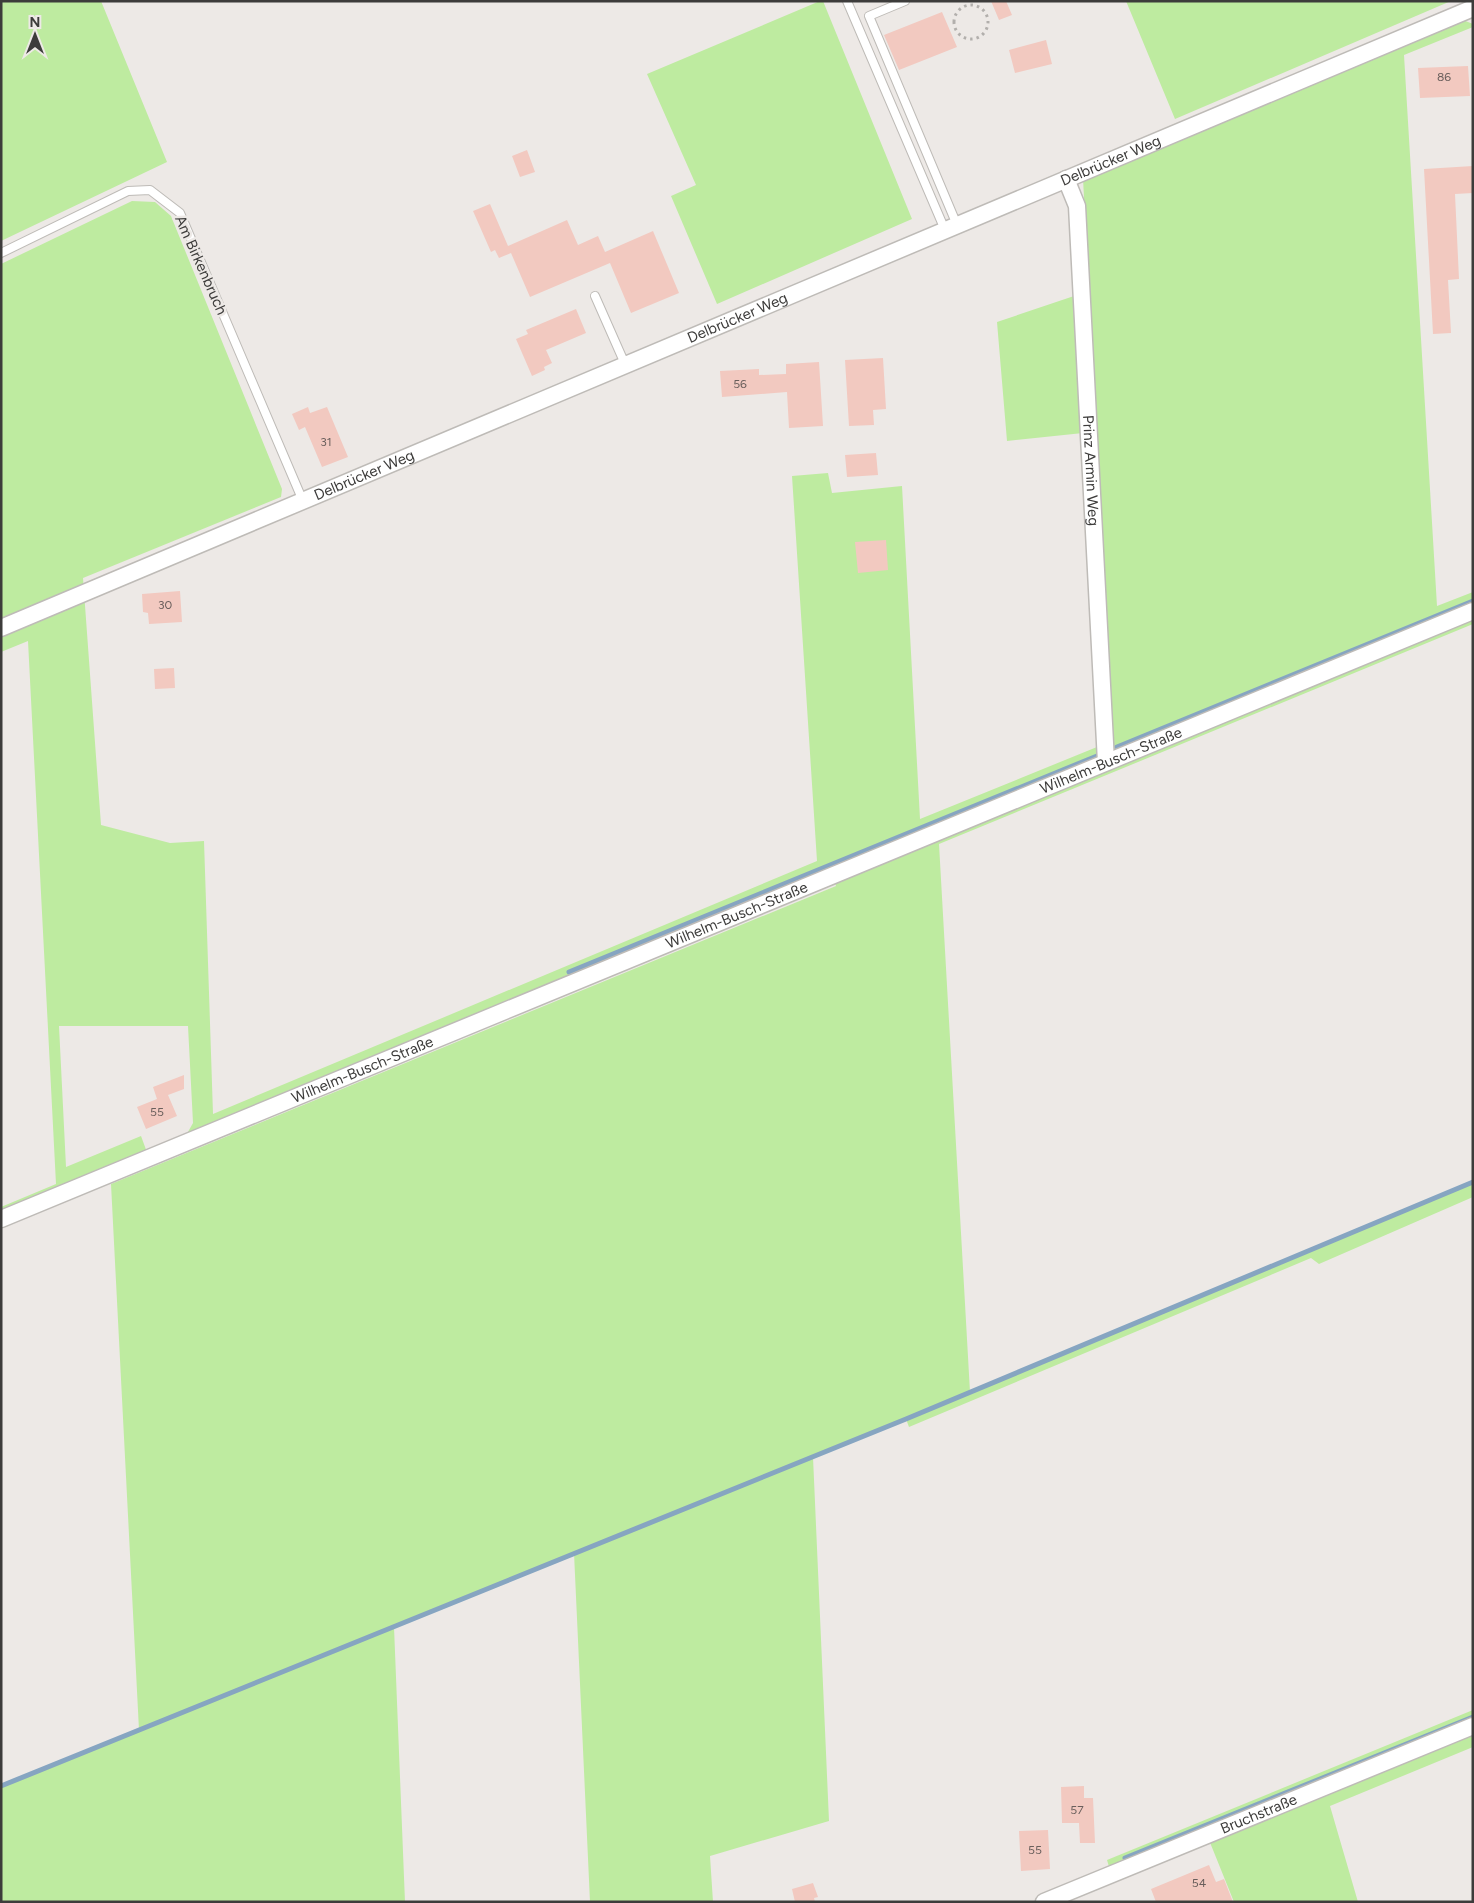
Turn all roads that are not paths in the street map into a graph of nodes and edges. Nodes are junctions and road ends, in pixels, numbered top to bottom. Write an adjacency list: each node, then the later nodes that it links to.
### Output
1 (847, 1): 5 (lane)
2 (905, 1): 5 (lane)
3 (1473, 8): 4 (street, Delbrücker Weg)
4 (1066, 179): 5 (street, Delbrücker Weg); 12 (street, Prinz Armin Weg)
5 (951, 227): 8 (street, Delbrücker Weg)
6 (1, 253): 9 (lane, Am Birkenbruch)
7 (595, 296): 8 (lane)
8 (625, 364): 9 (street, Delbrücker Weg)
9 (303, 501): 11 (street, Delbrücker Weg)
10 (1473, 611): 12 (street, Wilhelm-Busch-Straße)
11 (1, 628)
12 (1106, 762): 13 (street, Wilhelm-Busch-Straße)
13 (1, 1219)
14 (1473, 1726): 15 (street, Bruchstraße)
15 (1044, 1902)

